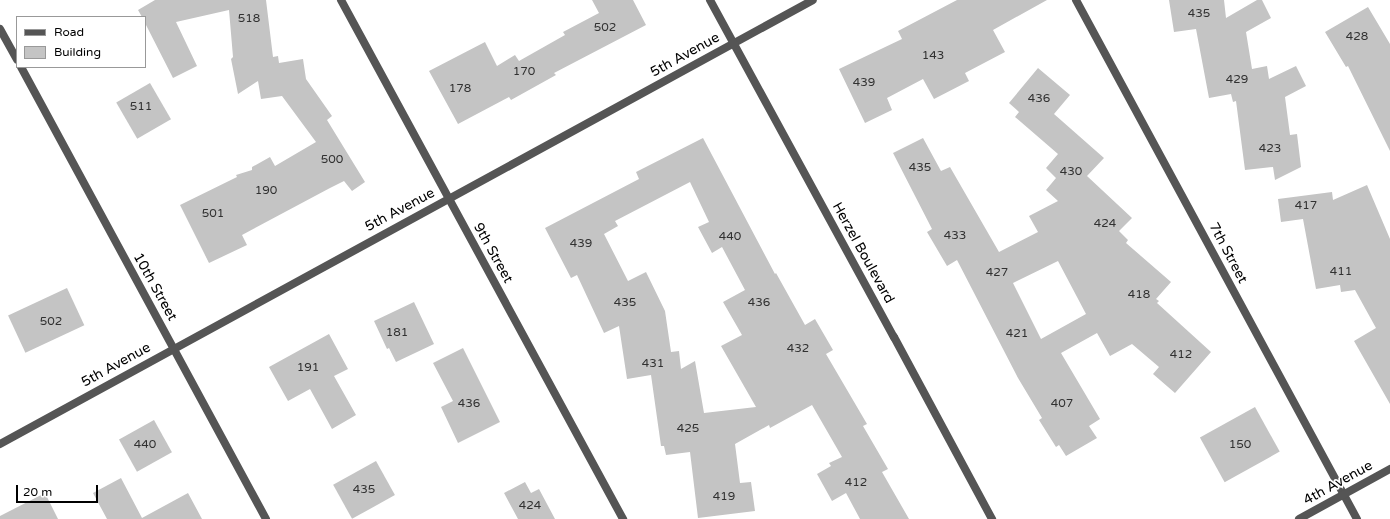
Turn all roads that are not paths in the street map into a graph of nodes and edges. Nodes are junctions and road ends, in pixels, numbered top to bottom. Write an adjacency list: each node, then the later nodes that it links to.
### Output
1 (340, 0): 9 (street, 9th Street)
2 (710, 0): 6 (street, Herzel Boulevard)
3 (813, 0): 6 (street, 5th Avenue)
4 (1076, 0): 13 (street, 7th Street)
5 (0, 29): 7 (street)
6 (734, 43): 9 (street, 5th Avenue); 16 (street, Herzel Boulevard)
7 (16, 58)
8 (22, 68): 10 (street, 10th Street)
9 (449, 199): 10 (street, 5th Avenue); 15 (street, 9th Street)
10 (174, 348): 11 (street, 5th Avenue); 14 (street, 10th Street)
11 (0, 444)
12 (1390, 469): 13 (street, 4th Avenue)
13 (1343, 494): 17 (street, 4th Avenue); 18 (street, 7th Street)
14 (266, 519)
15 (623, 519)
16 (992, 519)
17 (1299, 519)
18 (1357, 519)

